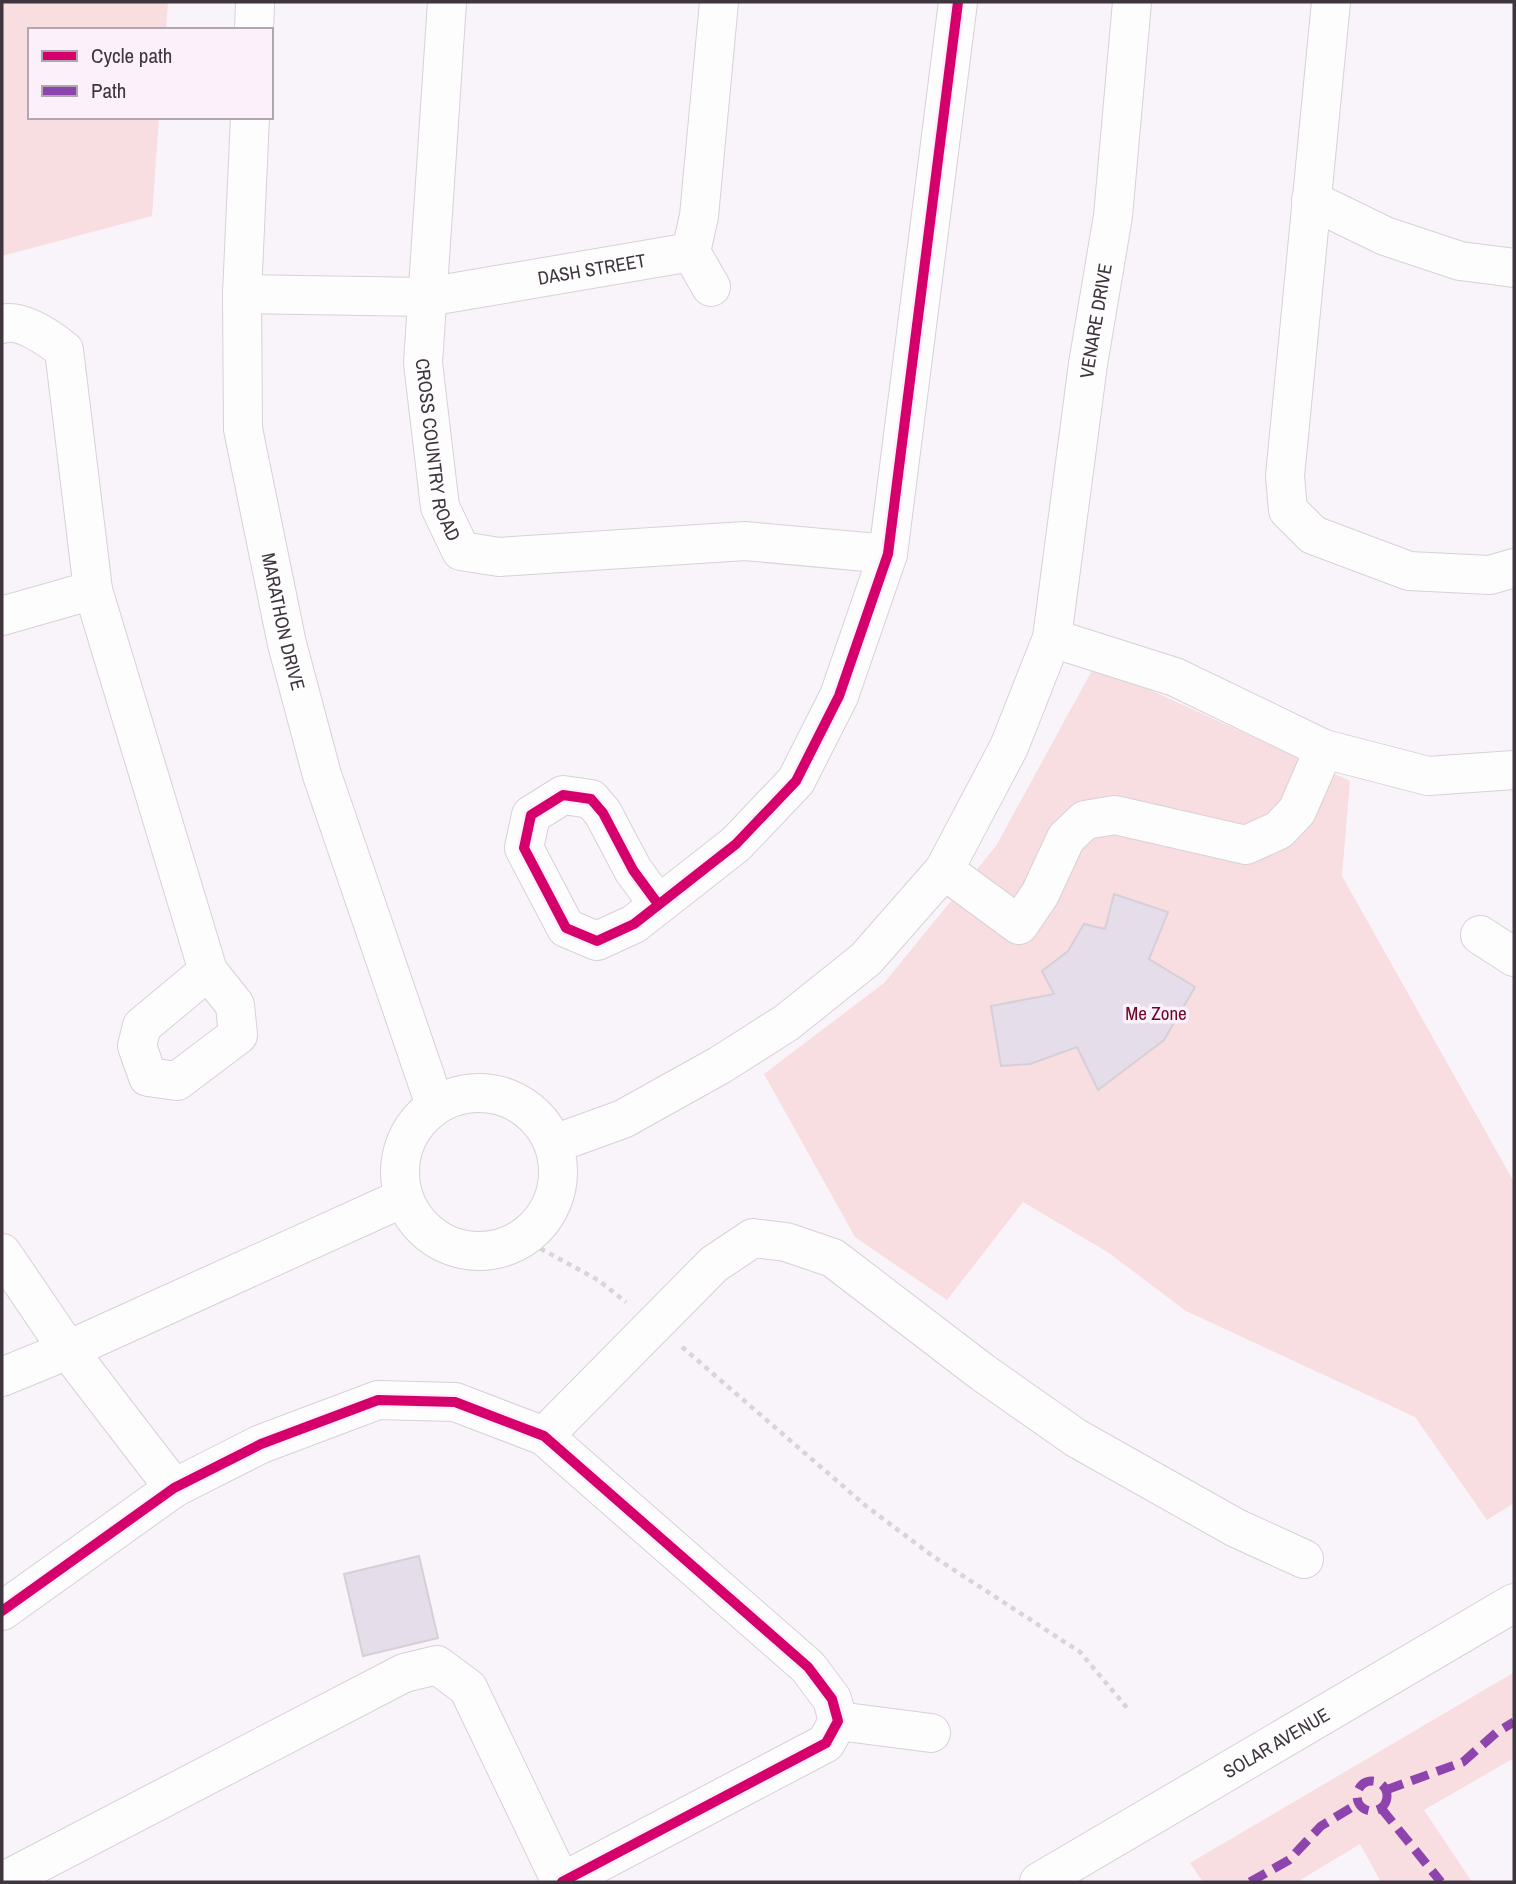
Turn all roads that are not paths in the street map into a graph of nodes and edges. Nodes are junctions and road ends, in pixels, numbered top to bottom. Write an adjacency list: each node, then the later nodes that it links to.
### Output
1 (255, 2): 7 (street)
2 (447, 2): 14 (street, CROSS COUNTRY ROAD)
3 (719, 2): 10 (street)
4 (958, 2): 16 (street)
5 (1132, 2): 20 (street, VENARE DRIVE)
6 (1332, 2): 9 (street)
7 (254, 28)
8 (250, 119): 13 (street, MARATHON DRIVE)
9 (1311, 200): 11 (street); 17 (street)
10 (691, 252): 12 (street); 14 (street, DASH STREET)
11 (1514, 268)
12 (711, 287)
13 (242, 294): 14 (street, DASH STREET); 28 (street, MARATHON DRIVE)
14 (427, 297): 16 (street, CROSS COUNTRY ROAD)
15 (2, 324): 18 (street)
16 (888, 554): 24 (street)
17 (1514, 568)
18 (93, 590): 19 (street); 27 (street)
19 (2, 615)
20 (1052, 638): 21 (street); 23 (street, VENARE DRIVE)
21 (1324, 749): 22 (street); 23 (street)
22 (1514, 770)
23 (944, 870): 29 (street, VENARE DRIVE)
24 (658, 904)
25 (1480, 935): 26 (street)
26 (1514, 957)
27 (208, 971)
28 (435, 1105): 29 (street); 30 (street)
29 (554, 1144): 30 (street)
30 (403, 1198): 32 (street)
31 (2, 1252): 32 (street)
32 (68, 1350): 33 (street); 35 (street)
33 (2, 1377)
34 (544, 1436): 35 (street); 36 (street); 39 (street)
35 (174, 1488): 38 (street)
36 (1304, 1559)
37 (1514, 1603): 43 (street, SOLAR AVENUE)
38 (2, 1611)
39 (838, 1721): 40 (street); 42 (street)
40 (931, 1733)
41 (2, 1882): 42 (street)
42 (561, 1882)
43 (1039, 1882)

